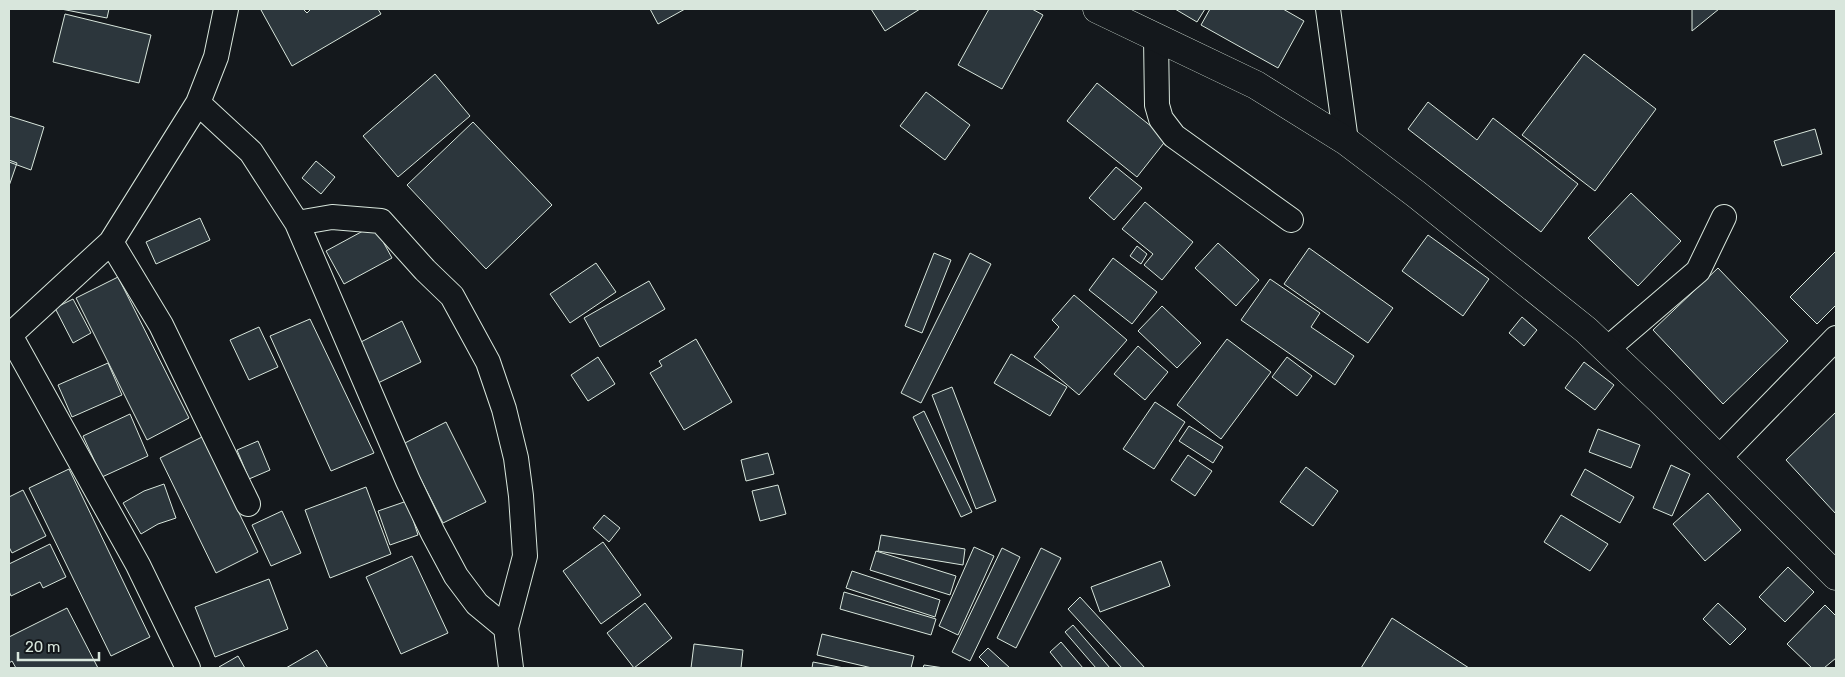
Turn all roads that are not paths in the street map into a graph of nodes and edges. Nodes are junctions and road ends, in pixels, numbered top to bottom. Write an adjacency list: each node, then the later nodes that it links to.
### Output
1 (226, 9): 5 (street)
2 (1097, 9): 4 (street)
3 (1328, 9): 6 (street)
4 (1156, 38): 6 (street); 8 (street)
5 (198, 103): 9 (street); 10 (street)
6 (1346, 141): 13 (street)
7 (1724, 217): 13 (street)
8 (1292, 220)
9 (297, 223): 17 (street); 17 (street)
10 (111, 242): 11 (street); 15 (street)
11 (10, 336): 18 (street)
12 (1836, 338): 14 (street)
13 (1607, 349): 14 (street)
14 (1718, 458): 16 (street)
15 (248, 504)
16 (1836, 576)
17 (506, 628): 19 (street)
18 (188, 668)
19 (511, 668)

